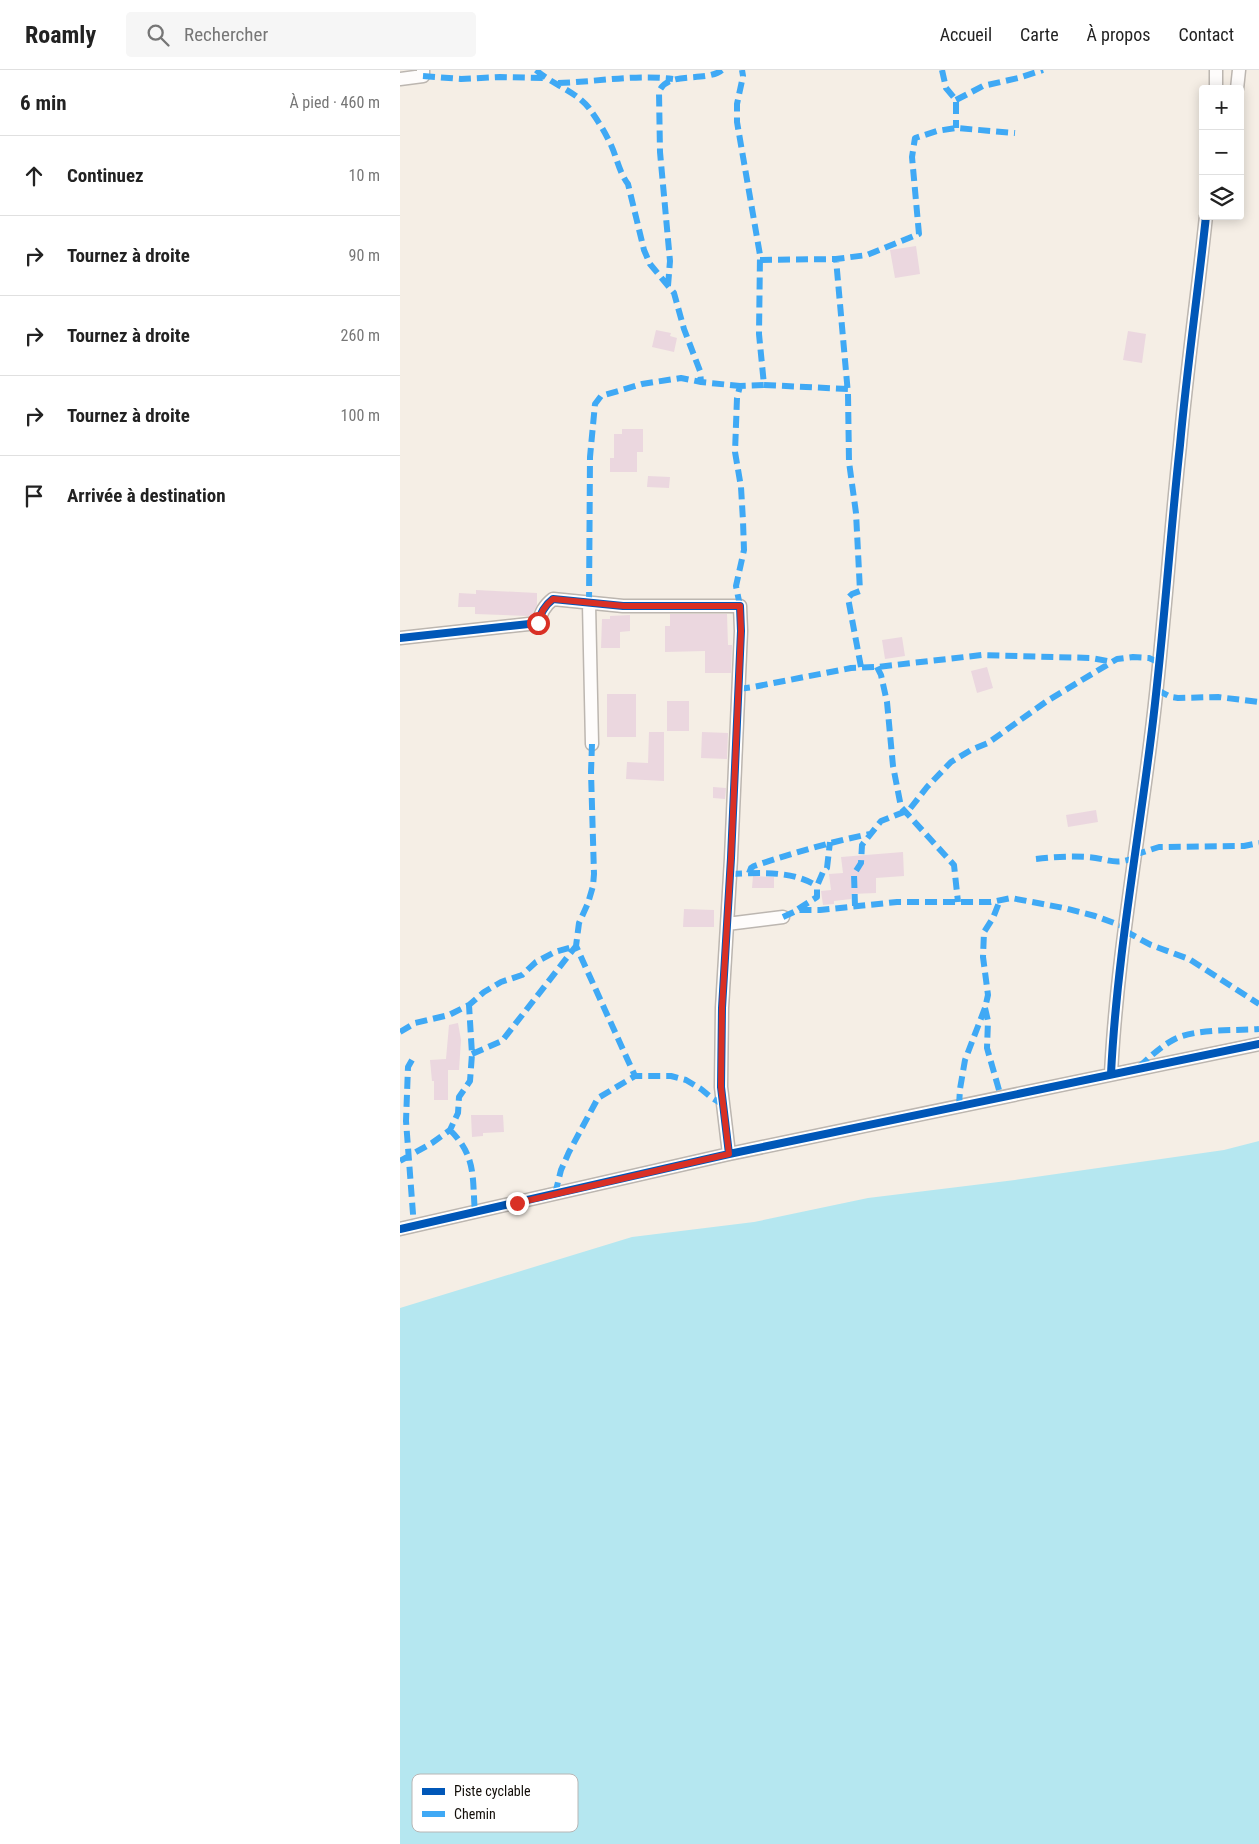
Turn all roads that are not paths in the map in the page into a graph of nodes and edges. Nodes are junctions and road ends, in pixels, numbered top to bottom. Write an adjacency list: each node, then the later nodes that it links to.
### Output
1 (423, 70): 4 (street)
2 (1216, 70): 5 (street)
3 (1239, 70): 6 (street)
4 (400, 79)
5 (1216, 85)
6 (1237, 85)
7 (1206, 220): 9 (street)
8 (1213, 220): 9 (street)
9 (1204, 232): 16 (street)
10 (589, 604): 11 (street); 12 (street); 14 (street)
11 (400, 638)
12 (592, 744)
13 (783, 917): 14 (street)
14 (727, 924): 17 (street)
15 (1259, 1044): 16 (street)
16 (1111, 1074): 17 (street)
17 (729, 1154): 18 (street)
18 (400, 1230)

